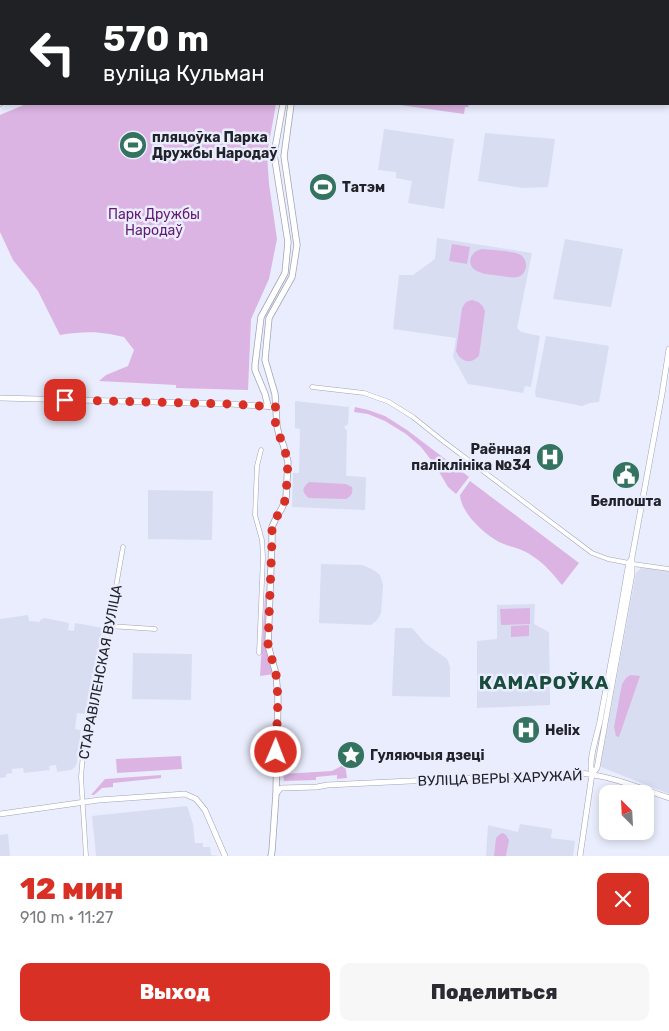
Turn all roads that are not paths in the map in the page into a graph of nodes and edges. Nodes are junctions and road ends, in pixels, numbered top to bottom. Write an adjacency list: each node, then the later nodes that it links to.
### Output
1 (282, 105): 6 (main road)
2 (291, 105): 7 (main road)
3 (669, 349): 10 (main road)
4 (312, 387): 10 (street)
5 (0, 398): 6 (main road)
6 (268, 406): 7 (main road)
7 (276, 407): 16 (main road)
8 (261, 450): 14 (street)
9 (123, 548): 12 (street, СТАРАВІЛЕНСКАЯ ВУЛІЦА)
10 (631, 563): 11 (street); 15 (main road)
11 (669, 569)
12 (109, 626): 13 (street); 20 (street, СТАРАВІЛЕНСКАЯ ВУЛІЦА)
13 (155, 629)
14 (259, 653)
15 (592, 774): 17 (main road, ВУЛІЦА ВЕРЫ ХАРУЖАЙ); 19 (main road, ВУЛІЦА ВЕРЫ ХАРУЖАЙ); 25 (main road)
16 (276, 782): 17 (main road, ВУЛІЦА ВЕРЫ ХАРУЖАЙ); 18 (main road)
17 (327, 785): 18 (main road, ВУЛІЦА ВЕРЫ ХАРУЖАЙ)
18 (276, 794): 24 (main road)
19 (669, 798)
20 (83, 802): 21 (main road); 22 (street, СТАРАВІЛЕНСКАЯ ВУЛІЦА); 23 (main road)
21 (0, 814)
22 (86, 856)
23 (225, 856)
24 (271, 856)
25 (580, 856)

